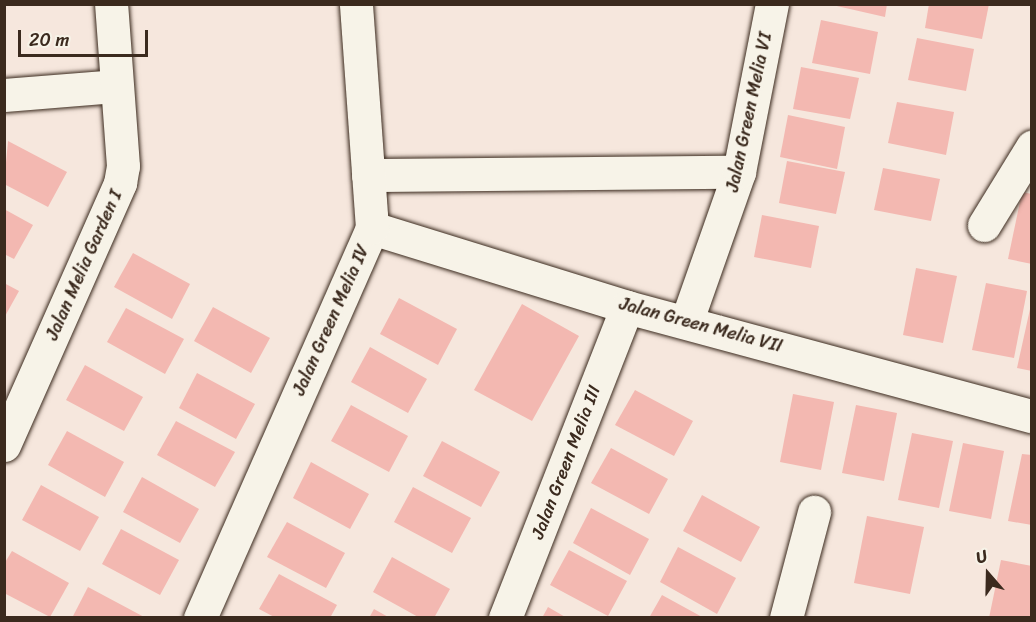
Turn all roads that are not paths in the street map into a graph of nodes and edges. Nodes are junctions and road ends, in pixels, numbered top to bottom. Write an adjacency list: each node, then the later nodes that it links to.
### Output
1 (111, 4): 4 (street, Jalan Melia Garden I)
2 (356, 4): 8 (street, Jalan Green Melia IV)
3 (772, 4): 7 (street, Jalan Green Melia VI)
4 (115, 86): 5 (street); 14 (street, Jalan Melia Garden I)
5 (4, 95)
6 (1032, 147): 9 (street)
7 (739, 172): 8 (street); 12 (street, Jalan Green Melia VI)
8 (368, 175): 10 (street, Jalan Green Melia IV)
9 (984, 225)
10 (372, 228): 11 (street, Jalan Green Melia VII); 16 (street, Jalan Green Melia IV)
11 (627, 307): 12 (street, Jalan Green Melia VII); 17 (street, Jalan Green Melia III)
12 (687, 320): 13 (street, Jalan Green Melia VII)
13 (1032, 416)
14 (4, 445)
15 (814, 512): 18 (street)
16 (200, 618)
17 (505, 618)
18 (786, 618)

